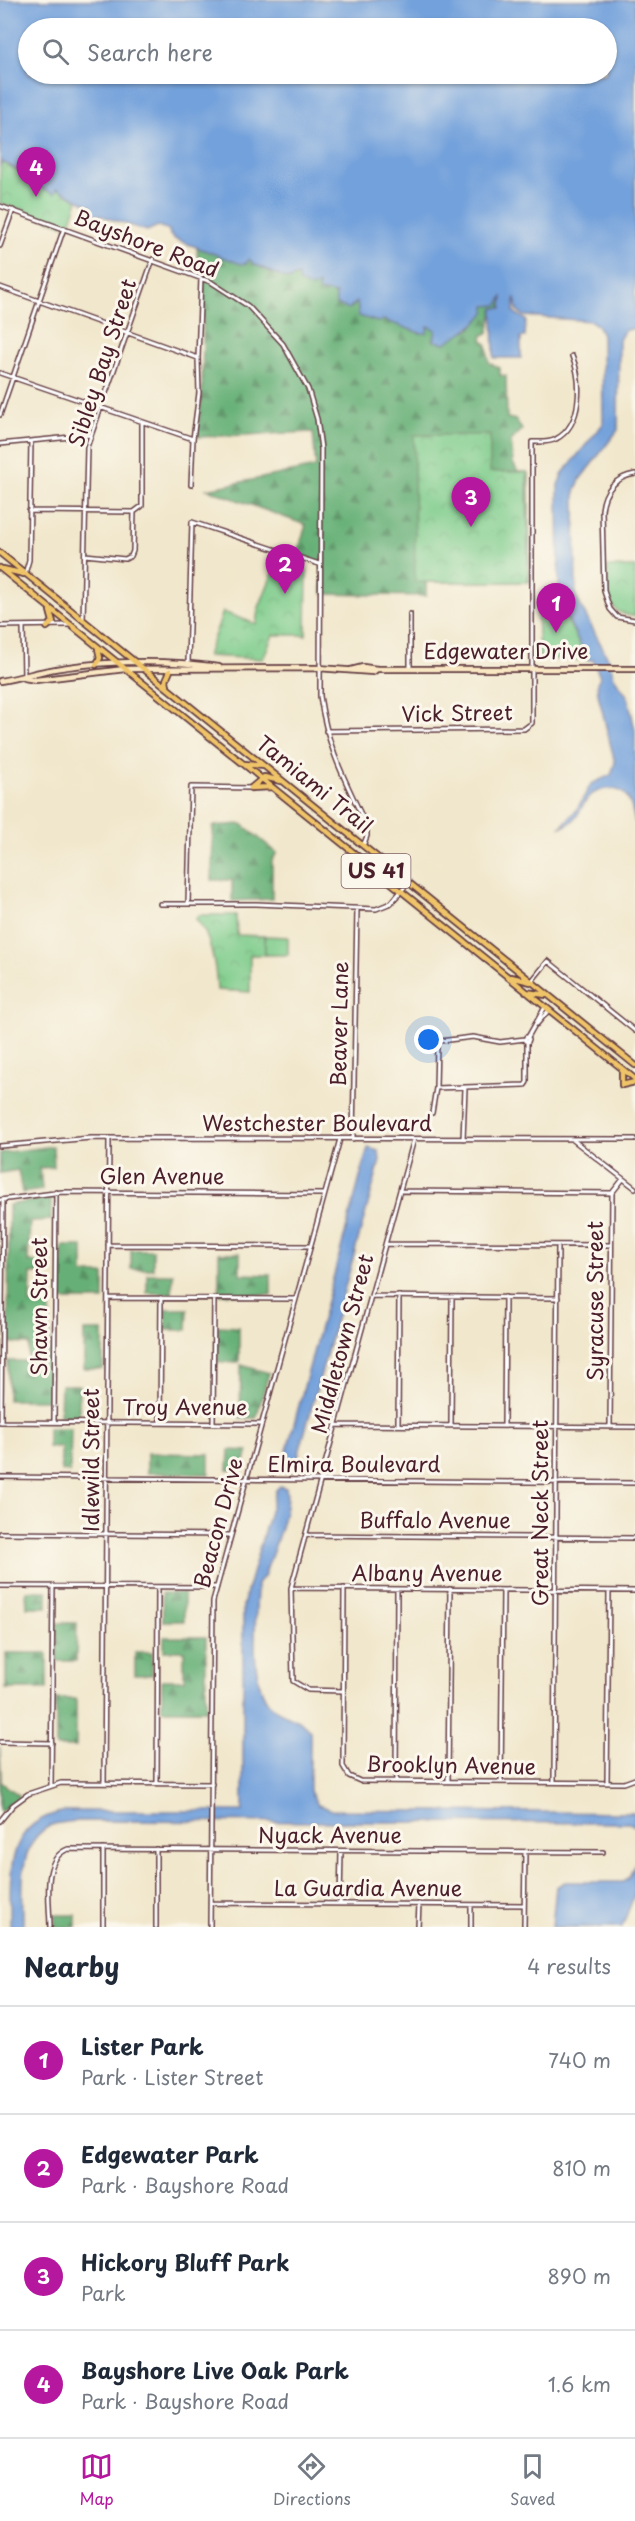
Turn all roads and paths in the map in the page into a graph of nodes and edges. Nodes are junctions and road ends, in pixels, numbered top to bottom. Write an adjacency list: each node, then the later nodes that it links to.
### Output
1 (0, 206): 2 (street, Bayshore Road)
2 (13, 210): 3 (street, Bayshore Road); 4 (street)
3 (64, 228): 5 (street, Bayshore Road); 8 (street)
4 (0, 246)
5 (153, 259): 6 (street, Bayshore Road); 9 (street, Sibley Bay Street)
6 (201, 278): 11 (street); 28 (street, Bayshore Road)
7 (0, 287): 8 (street)
8 (39, 301): 9 (street); 13 (street)
9 (127, 332): 11 (street); 14 (street, Sibley Bay Street)
10 (572, 356): 45 (street, Vick Street)
11 (198, 358): 18 (street)
12 (0, 373): 13 (street)
13 (12, 378): 14 (street); 15 (street)
14 (100, 408): 16 (street); 17 (street, Sibley Bay Street)
15 (0, 415)
16 (142, 423): 18 (street); 25 (street)
17 (91, 435): 19 (street); 24 (street, Sibley Bay Street)
18 (193, 439): 22 (street)
19 (31, 441): 20 (street); 23 (street)
20 (0, 444)
21 (635, 474): 33 (street)
22 (191, 485)
23 (29, 511): 24 (street); 30 (street)
24 (86, 511): 25 (street); 27 (street, Sibley Bay Street)
25 (134, 512): 27 (street)
26 (0, 553): 30 (main road, Tamiami Trail / US 41)
27 (85, 555): 34 (street, Sibley Bay Street)
28 (319, 564): 40 (street); 47 (street, Bayshore Road)
29 (0, 568): 30 (main road); 31 (main road, Tamiami Trail / US 41)
30 (25, 574): 34 (main road, Tamiami Trail / US 41)
31 (49, 608): 35 (main road, Tamiami Trail / US 41); 38 (main road)
32 (410, 614): 48 (street)
33 (635, 620)
34 (83, 621): 42 (main road, Tamiami Trail / US 41)
35 (69, 625): 38 (street); 39 (main road, Tamiami Trail / US 41)
36 (0, 626): 37 (street)
37 (23, 627): 38 (street); 52 (street)
38 (47, 627)
39 (97, 646): 41 (main road, Tamiami Trail / US 41); 43 (main road)
40 (188, 662): 42 (street, Edgewater Drive); 44 (street, Edgewater Drive)
41 (117, 663): 42 (street, Edgewater Drive); 43 (street, Edgewater Drive); 46 (main road, Tamiami Trail / US 41)
42 (137, 663): 50 (main road, Tamiami Trail / US 41)
43 (96, 665): 52 (street, Edgewater Drive)
44 (228, 668): 47 (street, Edgewater Drive); 51 (street, Edgewater Drive)
45 (533, 668): 48 (street, Edgewater Drive); 49 (street, Edgewater Drive); 55 (street, Vick Street)
46 (125, 669): 50 (street, Edgewater Drive); 52 (street, Edgewater Drive); 56 (main road, Tamiami Trail / US 41)
47 (318, 669): 48 (street, Edgewater Drive); 55 (street, Bayshore Road)
48 (410, 669)
49 (635, 669)
50 (147, 671): 51 (street, Edgewater Drive); 54 (main road, Tamiami Trail / US 41)
51 (170, 671): 54 (main road)
52 (24, 678): 53 (street)
53 (0, 681)
54 (168, 688): 57 (main road, Tamiami Trail / US 41)
55 (326, 731): 62 (street, Bayshore Road)
56 (243, 764): 57 (main road); 58 (main road, Tamiami Trail / US 41)
57 (264, 766): 59 (main road, Tamiami Trail / US 41)
58 (261, 778): 59 (main road); 60 (main road, Tamiami Trail / US 41); 61 (main road)
59 (283, 782): 62 (main road, Tamiami Trail / US 41)
60 (272, 787): 61 (main road); 64 (main road, Tamiami Trail / US 41)
61 (251, 788): 66 (street)
62 (363, 846): 63 (main road, Tamiami Trail / US 41)
63 (408, 882): 64 (street); 69 (main road, Tamiami Trail / US 41)
64 (401, 892): 67 (street); 68 (main road, Tamiami Trail / US 41)
65 (160, 904): 66 (street)
66 (188, 904): 67 (street)
67 (357, 909): 83 (street, Beaver Lane)
68 (506, 975): 69 (main road); 70 (main road, Tamiami Trail / US 41)
69 (531, 981): 71 (main road, Tamiami Trail / US 41); 73 (street)
70 (526, 992): 71 (main road); 72 (main road, Tamiami Trail / US 41)
71 (549, 995): 75 (main road, Tamiami Trail / US 41)
72 (547, 1009): 74 (street); 76 (main road, Tamiami Trail / US 41)
73 (635, 1031)
74 (527, 1039): 78 (street); 79 (street)
75 (635, 1065)
76 (622, 1069): 77 (main road, Tamiami Trail / US 41); 77 (main road)
77 (635, 1081)
78 (436, 1088): 79 (street); 80 (street)
79 (465, 1088): 85 (street)
80 (432, 1113)
81 (109, 1138): 82 (street, Westchester Boulevard); 88 (street, Westchester Boulevard); 93 (street, Idlewild Street)
82 (340, 1139): 83 (street, Westchester Boulevard); 95 (street, Beacon Drive)
83 (353, 1139): 84 (street, Westchester Boulevard)
84 (414, 1139): 85 (street, Westchester Boulevard); 91 (street, Middletown Street)
85 (463, 1139): 86 (street, Westchester Boulevard)
86 (571, 1139): 87 (street, Westchester Boulevard); 89 (street)
87 (635, 1139)
88 (0, 1146)
89 (623, 1179): 90 (street); 94 (street, Syracuse Street)
90 (635, 1188)
91 (400, 1191): 94 (street); 97 (street, Middletown Street)
92 (56, 1192): 93 (street, Glen Avenue); 96 (street, Glen Avenue); 112 (street, Shawn Street)
93 (109, 1192): 95 (street, Glen Avenue); 98 (street, Idlewild Street)
94 (612, 1192): 100 (street, Syracuse Street)
95 (324, 1194): 101 (street, Beacon Drive)
96 (2, 1200): 111 (street)
97 (386, 1244): 99 (street); 102 (street, Middletown Street)
98 (108, 1245): 101 (street); 106 (street, Idlewild Street)
99 (558, 1245): 100 (street); 109 (street, Great Neck Street)
100 (611, 1245): 122 (street, Syracuse Street)
101 (310, 1246): 110 (street, Beacon Drive)
102 (371, 1296): 103 (street); 117 (street, Middletown Street)
103 (399, 1296): 104 (street); 118 (street)
104 (452, 1297): 105 (street); 119 (street)
105 (505, 1297): 109 (street); 120 (street)
106 (108, 1298): 107 (street); 113 (street, Idlewild Street)
107 (161, 1298): 108 (street); 114 (street)
108 (214, 1298): 110 (street); 115 (street)
109 (558, 1298): 121 (street, Great Neck Street)
110 (296, 1299): 116 (street, Beacon Drive)
111 (1, 1422): 112 (street, Troy Avenue)
112 (54, 1422): 113 (street, Troy Avenue)
113 (107, 1423): 114 (street, Troy Avenue); 125 (street, Idlewild Street)
114 (160, 1423): 115 (street, Troy Avenue)
115 (213, 1424): 116 (street, Troy Avenue)
116 (261, 1424): 126 (street, Beacon Drive)
117 (336, 1425): 118 (street); 127 (street, Middletown Street)
118 (398, 1425): 119 (street)
119 (451, 1426): 120 (street)
120 (504, 1426): 121 (street)
121 (557, 1426): 122 (street); 128 (street, Great Neck Street)
122 (610, 1427): 123 (street)
123 (635, 1427)
124 (0, 1477): 125 (street, Elmira Boulevard)
125 (106, 1478): 126 (street, Elmira Boulevard); 131 (street, Idlewild Street)
126 (246, 1479): 127 (street, Elmira Boulevard); 132 (street, Beacon Drive)
127 (321, 1480): 128 (street, Elmira Boulevard); 133 (street, Middletown Street)
128 (557, 1482): 129 (street, Elmira Boulevard); 134 (street, Great Neck Street)
129 (635, 1482)
130 (0, 1533): 131 (street)
131 (106, 1534): 132 (street); 138 (street, Idlewild Street)
132 (231, 1535): 140 (street, Beacon Drive)
133 (306, 1535): 134 (street, Buffalo Avenue); 141 (street, Middletown Street)
134 (556, 1537): 135 (street, Buffalo Avenue); 146 (street, Great Neck Street)
135 (635, 1538)
136 (0, 1586): 137 (street)
137 (53, 1586): 138 (street); 151 (street)
138 (106, 1587): 139 (street); 157 (street, Idlewild Street)
139 (159, 1587): 140 (street); 158 (street)
140 (217, 1587): 160 (street, Beacon Drive)
141 (291, 1588): 142 (street, Albany Avenue); 149 (street, Middletown Street)
142 (344, 1588): 143 (street, Albany Avenue); 149 (street, Brooklyn Avenue)
143 (397, 1589): 144 (street, Albany Avenue); 153 (street)
144 (450, 1589): 145 (street, Albany Avenue); 154 (street)
145 (503, 1590): 146 (street, Albany Avenue); 155 (street)
146 (556, 1590): 147 (street, Albany Avenue); 156 (street, Great Neck Street)
147 (609, 1591): 148 (street, Albany Avenue); 159 (street)
148 (635, 1591)
149 (344, 1691): 153 (street, Brooklyn Avenue)
150 (0, 1742): 151 (street)
151 (51, 1743): 161 (street)
152 (635, 1779): 159 (street, Brooklyn Avenue)
153 (396, 1781): 154 (street, Brooklyn Avenue)
154 (448, 1781): 155 (street, Brooklyn Avenue)
155 (501, 1782): 156 (street, Brooklyn Avenue)
156 (554, 1782): 159 (street, Brooklyn Avenue)
157 (104, 1783): 158 (street); 161 (street)
158 (157, 1783): 160 (street)
159 (607, 1783)
160 (212, 1784): 165 (street, Beacon Drive)
161 (51, 1785): 162 (street)
162 (1, 1818)
163 (104, 1849): 164 (street, Nyack Avenue); 174 (street, Nyack Avenue); 175 (street)
164 (156, 1849): 165 (street, Nyack Avenue); 176 (street)
165 (211, 1850): 166 (street, Nyack Avenue); 169 (street, Beacon Drive)
166 (341, 1851): 167 (street, Nyack Avenue); 170 (street)
167 (525, 1852): 168 (street, Nyack Avenue); 173 (street)
168 (603, 1852)
169 (211, 1903): 170 (street, La Guardia Avenue); 177 (street, Beacon Drive)
170 (340, 1904): 171 (street, La Guardia Avenue)
171 (419, 1904): 172 (street, La Guardia Avenue); 178 (street)
172 (471, 1905): 173 (street, La Guardia Avenue); 179 (street)
173 (524, 1905): 180 (street)
174 (50, 1927)
175 (103, 1927)
176 (156, 1927)
177 (210, 1927)
178 (418, 1927)
179 (471, 1927)
180 (524, 1927)

